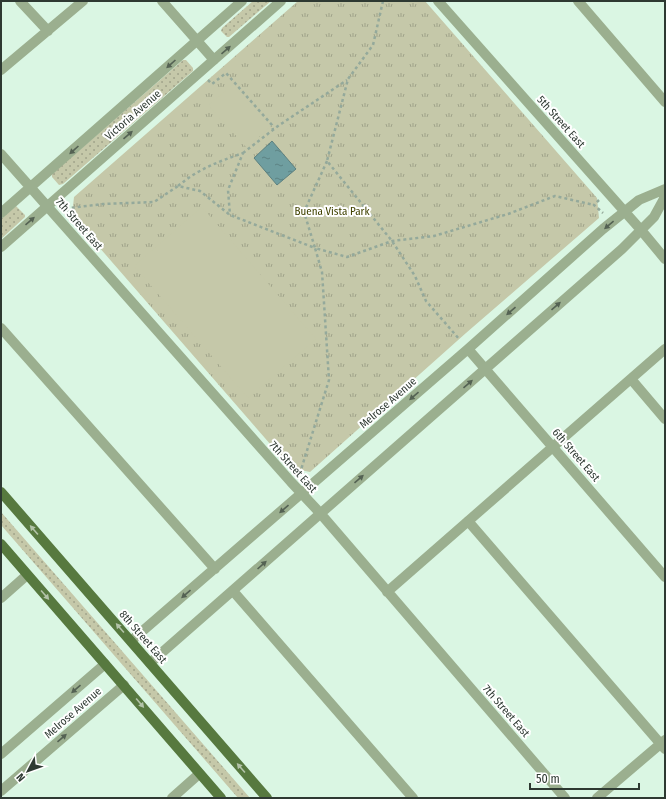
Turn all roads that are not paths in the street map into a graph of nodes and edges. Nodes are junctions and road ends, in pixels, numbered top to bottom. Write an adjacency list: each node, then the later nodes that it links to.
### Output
1 (20, 1): 8 (street)
2 (83, 1): 8 (street)
3 (162, 1): 9 (street)
4 (242, 1): 9 (street, Victoria Avenue)
5 (281, 1): 10 (street, Victoria Avenue, one-way to 5)
6 (438, 1): 18 (street, 5th Street East)
7 (578, 1): 12 (street)
8 (48, 32): 11 (street)
9 (196, 41): 10 (street); 14 (street, Victoria Avenue, one-way to 14)
10 (214, 60): 17 (street, Victoria Avenue, one-way to 10)
11 (1, 70)
12 (665, 102)
13 (1, 154): 14 (street, 7th Street East)
14 (31, 187): 17 (street, 7th Street East); 19 (street, Victoria Avenue)
15 (665, 189): 18 (street, Melrose Avenue)
16 (665, 197): 20 (street)
17 (48, 206): 21 (street, Victoria Avenue, one-way to 17); 31 (street, 7th Street East)
18 (625, 212): 20 (street, 5th Street East); 24 (street, Melrose Avenue, one-way to 24)
19 (1, 213)
20 (641, 230): 22 (street, 5th Street East); 26 (street, one-way to 20)
21 (1, 247)
22 (665, 259)
23 (1, 328): 35 (street)
24 (465, 346): 26 (street, 6th Street East); 31 (street, Melrose Avenue, one-way to 31)
25 (665, 349): 27 (street)
26 (485, 369): 29 (street, 6th Street East); 32 (street, one-way to 26)
27 (631, 379): 28 (street); 29 (street)
28 (665, 419)
29 (553, 446): 33 (street); 37 (street, 6th Street East)
30 (1, 492): 41 (main road, 8th Street East, one-way to 30)
31 (301, 494): 32 (street, 7th Street East); 35 (street, Melrose Avenue, one-way to 35)
32 (320, 513): 38 (street, one-way to 32); 39 (street, 7th Street East)
33 (468, 520): 39 (street); 45 (street)
34 (1, 544): 36 (main road)
35 (215, 569): 41 (street, Melrose Avenue, one-way to 41)
36 (28, 575): 40 (street); 43 (main road, one-way to 43)
37 (665, 577)
38 (232, 591): 42 (street); 52 (street)
39 (387, 592): 53 (street, 7th Street East)
40 (1, 598)
41 (131, 641): 42 (main road, 8th Street East)
42 (150, 663): 51 (main road, 8th Street East, one-way to 42)
43 (105, 664): 44 (main road); 46 (street, Melrose Avenue, one-way to 46)
44 (124, 685): 47 (main road, one-way to 47); 48 (street, Melrose Avenue, one-way to 44)
45 (664, 744): 54 (street)
46 (1, 754)
47 (199, 774): 49 (street); 50 (main road)
48 (1, 791)
49 (172, 798)
50 (220, 798)
51 (266, 798)
52 (414, 798)
53 (565, 798)
54 (597, 798)

